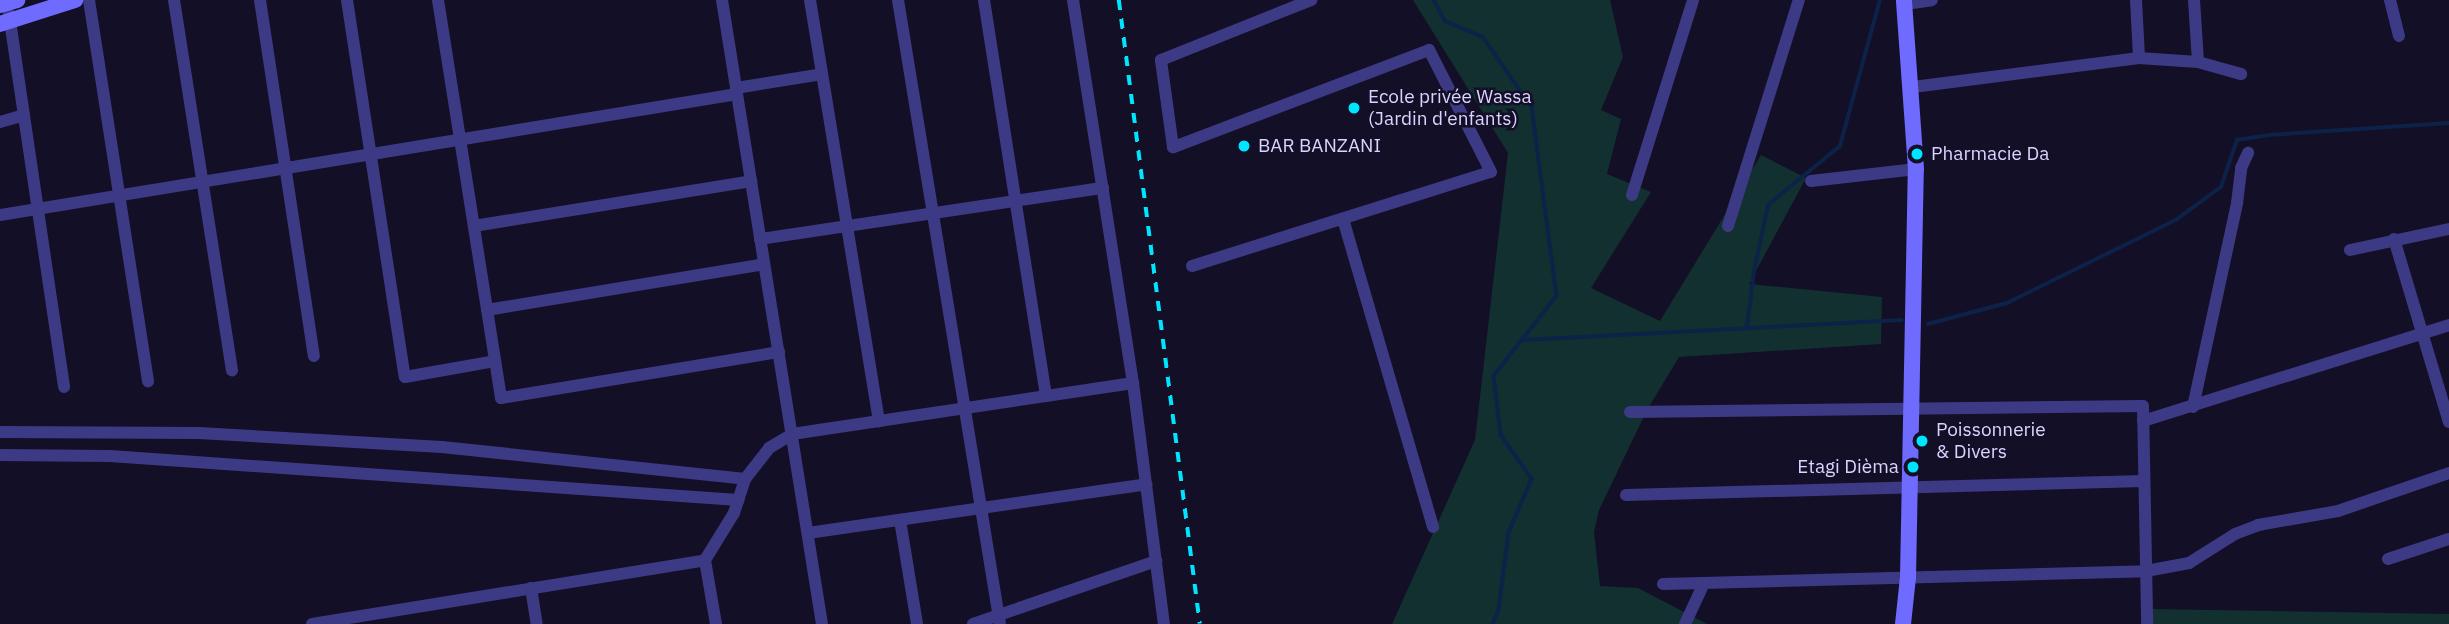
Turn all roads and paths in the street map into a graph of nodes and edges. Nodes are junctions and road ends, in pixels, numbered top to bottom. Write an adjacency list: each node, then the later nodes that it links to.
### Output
1 (75, 0): 21 (main road)
2 (89, 0): 40 (street)
3 (174, 0): 36 (street)
4 (260, 0): 34 (street)
5 (347, 0): 33 (street)
6 (438, 0): 31 (street)
7 (722, 0): 28 (street)
8 (810, 0): 25 (street)
9 (898, 0): 44 (street)
10 (984, 0): 42 (street)
11 (1073, 0): 39 (street)
12 (1311, 0): 46 (street)
13 (1693, 0): 41 (street)
14 (1800, 0): 49 (street)
15 (1932, 0): 19 (street)
16 (2136, 0): 23 (street)
17 (2194, 0): 24 (street)
18 (2389, 0): 22 (street)
19 (1905, 2): 27 (main road)
20 (8, 3): 21 (street)
21 (5, 22): 29 (street)
22 (2399, 36)
23 (2139, 58): 24 (street); 27 (street)
24 (2198, 62): 26 (street)
25 (822, 74): 28 (street); 48 (street)
26 (2241, 74)
27 (1913, 87): 35 (main road)
28 (736, 91): 31 (street); 37 (street)
29 (24, 115): 30 (street); 43 (street)
30 (0, 122)
31 (460, 139): 33 (street); 47 (street)
32 (2248, 153): 67 (street)
33 (371, 154): 34 (street); 61 (street)
34 (286, 168): 36 (street); 60 (street)
35 (1916, 169): 38 (street); 69 (main road)
36 (203, 181): 40 (street); 62 (street)
37 (751, 181): 47 (street); 51 (street)
38 (1811, 181)
39 (1102, 188): 42 (street); 64 (street)
40 (119, 195): 43 (street); 63 (street)
41 (1632, 195)
42 (1016, 201): 44 (street); 66 (street)
43 (38, 208): 45 (street); 65 (street)
44 (933, 214): 48 (street); 68 (street)
45 (0, 215)
46 (1343, 219): 55 (street); 86 (street)
47 (474, 226): 56 (street)
48 (847, 226): 51 (street); 71 (street)
49 (1728, 226)
50 (2449, 229): 52 (street)
51 (760, 239): 54 (street)
52 (2394, 239): 53 (street); 58 (street)
53 (2350, 250)
54 (764, 264): 56 (street); 59 (street)
55 (1192, 266)
56 (487, 310): 61 (street)
57 (2449, 325): 58 (street)
58 (2424, 333): 67 (street); 73 (street)
59 (779, 352): 61 (street); 75 (street)
60 (314, 356)
61 (495, 361)
62 (232, 370)
63 (148, 381)
64 (1133, 383): 66 (street); 80 (street)
65 (64, 387)
66 (1045, 396): 68 (street)
67 (2193, 407): 72 (street)
68 (965, 409): 71 (street); 84 (street)
69 (1911, 409): 70 (street); 72 (street); 81 (main road)
70 (1630, 412)
71 (879, 421): 75 (street)
72 (2143, 421): 79 (street)
73 (2449, 422)
74 (0, 432): 78 (street)
75 (792, 434): 78 (street); 87 (street)
76 (0, 455): 83 (street)
77 (2449, 473): 92 (street)
78 (745, 479): 83 (street)
79 (2144, 481): 81 (street); 92 (street)
80 (1146, 484): 84 (street); 91 (street)
81 (1910, 488): 82 (street); 93 (main road)
82 (1626, 495)
83 (738, 500): 90 (street)
84 (981, 507): 85 (street); 98 (street)
85 (900, 520): 87 (street); 103 (street)
86 (1433, 527)
87 (808, 533): 102 (street)
88 (2449, 539): 89 (street)
89 (2388, 559)
90 (705, 561): 96 (street); 101 (street)
91 (1156, 561): 98 (street); 105 (street)
92 (2146, 570): 93 (street); 108 (street)
93 (1908, 577): 94 (street); 107 (main road)
94 (1704, 583): 95 (street); 106 (street)
95 (1663, 584)
96 (531, 588): 97 (street); 100 (street)
97 (358, 620): 99 (street)
98 (999, 620): 104 (street)
99 (312, 624)
100 (537, 624)
101 (716, 624)
102 (822, 624)
103 (917, 624)
104 (973, 624)
105 (1164, 624)
106 (1685, 624)
107 (1903, 624)
108 (2147, 624)

